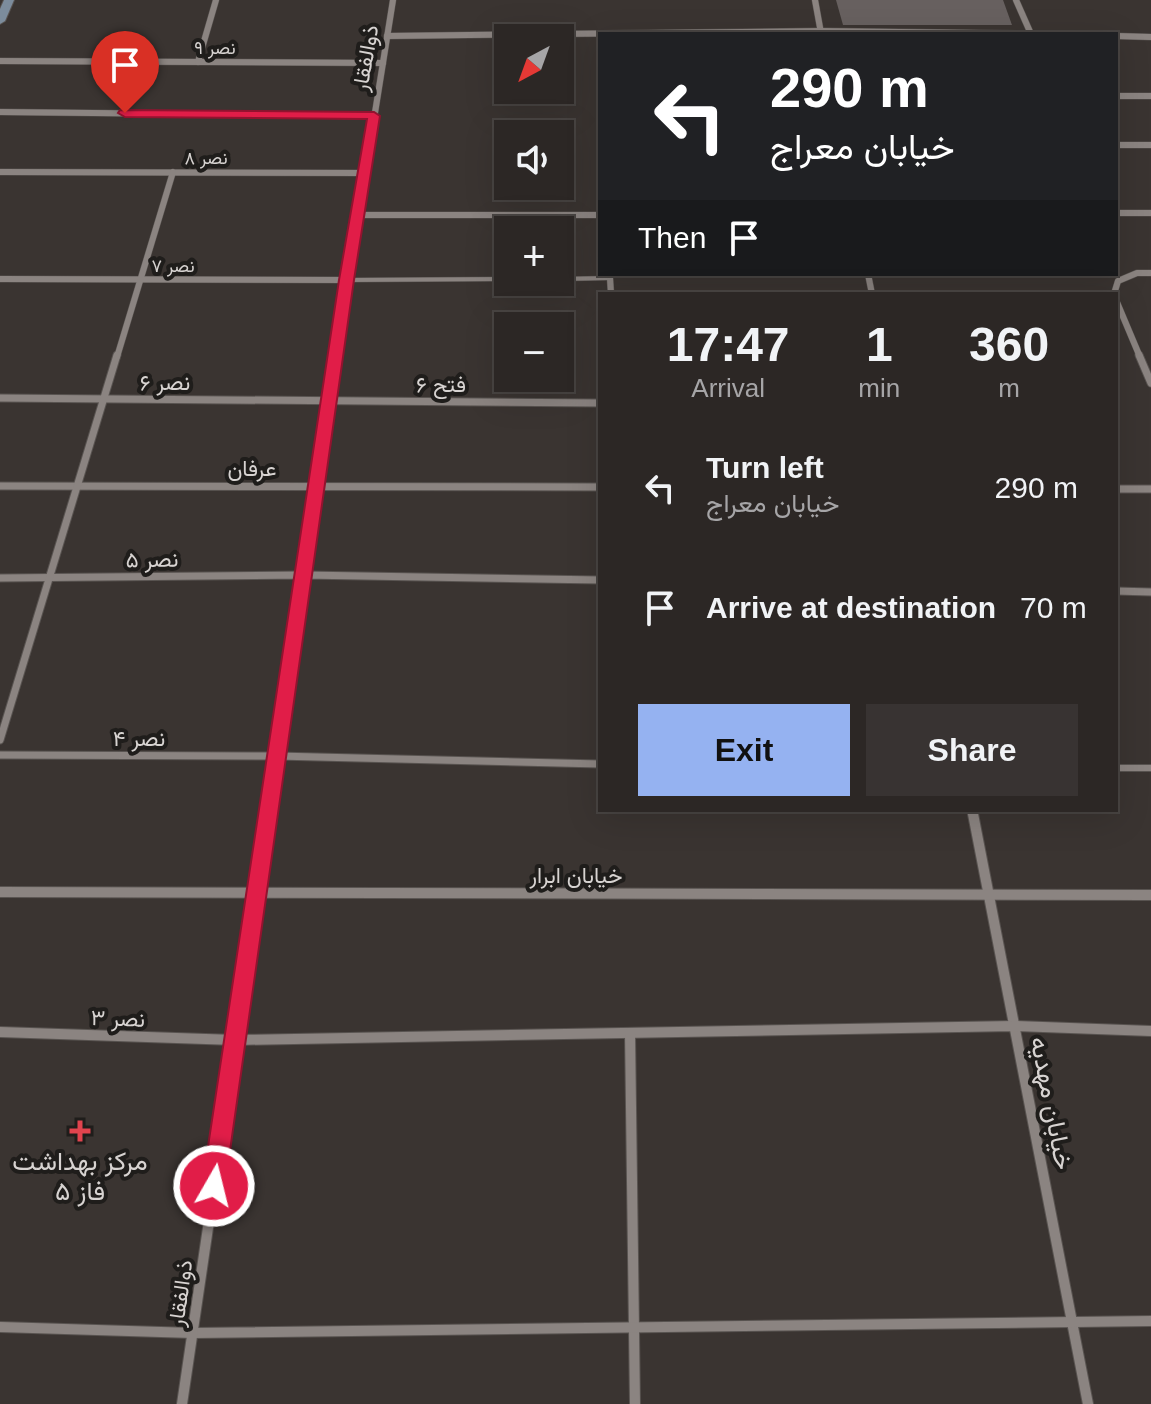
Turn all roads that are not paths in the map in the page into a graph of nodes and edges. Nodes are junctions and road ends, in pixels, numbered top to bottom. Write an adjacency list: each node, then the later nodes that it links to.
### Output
1 (216, 0): 12 (street)
2 (393, 0): 8 (street, ذوالفقار)
3 (815, 0): 5 (street)
4 (1016, 0): 6 (street)
5 (821, 32)
6 (1029, 32)
7 (598, 34): 8 (street)
8 (387, 36): 13 (street, ذوالفقار)
9 (1118, 36): 10 (street)
10 (1151, 37)
11 (0, 61): 12 (street, نصر ۹)
12 (198, 62): 13 (street, نصر ۹)
13 (383, 63): 17 (street, ذوالفقار)
14 (1118, 96): 15 (street)
15 (1151, 96)
16 (0, 112): 17 (street)
17 (374, 116): 22 (street, ذوالفقار)
18 (1118, 145): 19 (street)
19 (1151, 145)
20 (0, 172): 21 (street, نصر ۸)
21 (173, 172): 22 (street, نصر ۸); 32 (street)
22 (364, 173): 25 (street, ذوالفقار)
23 (1118, 213): 24 (street)
24 (1151, 213)
25 (357, 215): 26 (street); 33 (street, ذوالفقار)
26 (598, 215)
27 (1151, 273): 35 (street)
28 (610, 278): 31 (lane); 34 (street)
29 (0, 279): 32 (street, نصر ۷)
30 (494, 279): 33 (lane)
31 (574, 279)
32 (140, 280): 33 (street, نصر ۷); 39 (street)
33 (347, 280): 40 (street, ذوالفقار)
34 (611, 292)
35 (1115, 292)
36 (1118, 305): 37 (street)
37 (1151, 383)
38 (0, 398): 39 (street, نصر ۶)
39 (104, 399): 40 (street, نصر ۶); 43 (street)
40 (329, 401): 41 (street, فتح ۶); 44 (street, ذوالفقار)
41 (598, 403)
42 (0, 486): 43 (street, عرفان)
43 (77, 486): 44 (street, عرفان); 50 (street)
44 (317, 487): 45 (street, عرفان); 48 (street, ذوالفقار)
45 (598, 487)
46 (1118, 489): 47 (street)
47 (1151, 489)
48 (304, 575): 50 (street, نصر ۵); 51 (street, نصر ۵); 56 (street, ذوالفقار)
49 (0, 578): 50 (street, نصر ۵)
50 (50, 578): 54 (street)
51 (598, 580)
52 (1118, 591): 53 (street)
53 (1151, 592)
54 (0, 740)
55 (0, 755): 56 (street, نصر ۴)
56 (277, 756): 57 (street, نصر ۴); 62 (street, ذوالفقار)
57 (598, 764)
58 (1118, 768): 59 (lane)
59 (1151, 768)
60 (972, 812): 63 (street, خیابان مهدیه)
61 (0, 892): 62 (street, خیابان ابرار)
62 (257, 892): 63 (street, خیابان ابرار); 69 (street, ذوالفقار)
63 (988, 895): 64 (street, خیابان ابرار); 65 (street, خیابان مهدیه)
64 (1151, 895)
65 (1014, 1026): 66 (street, نصر ۳); 68 (street, نصر ۳); 71 (street, خیابان مهدیه)
66 (1151, 1031)
67 (0, 1032): 69 (street, نصر ۳)
68 (630, 1033): 69 (street, نصر ۳); 73 (street)
69 (235, 1040): 74 (street, ذوالفقار)
70 (1151, 1321): 71 (street)
71 (1072, 1322): 73 (street); 77 (street, خیابان مهدیه)
72 (0, 1327): 74 (street)
73 (634, 1327): 74 (street); 76 (street)
74 (193, 1333): 75 (street, ذوالفقار)
75 (182, 1404)
76 (635, 1404)
77 (1088, 1404)

